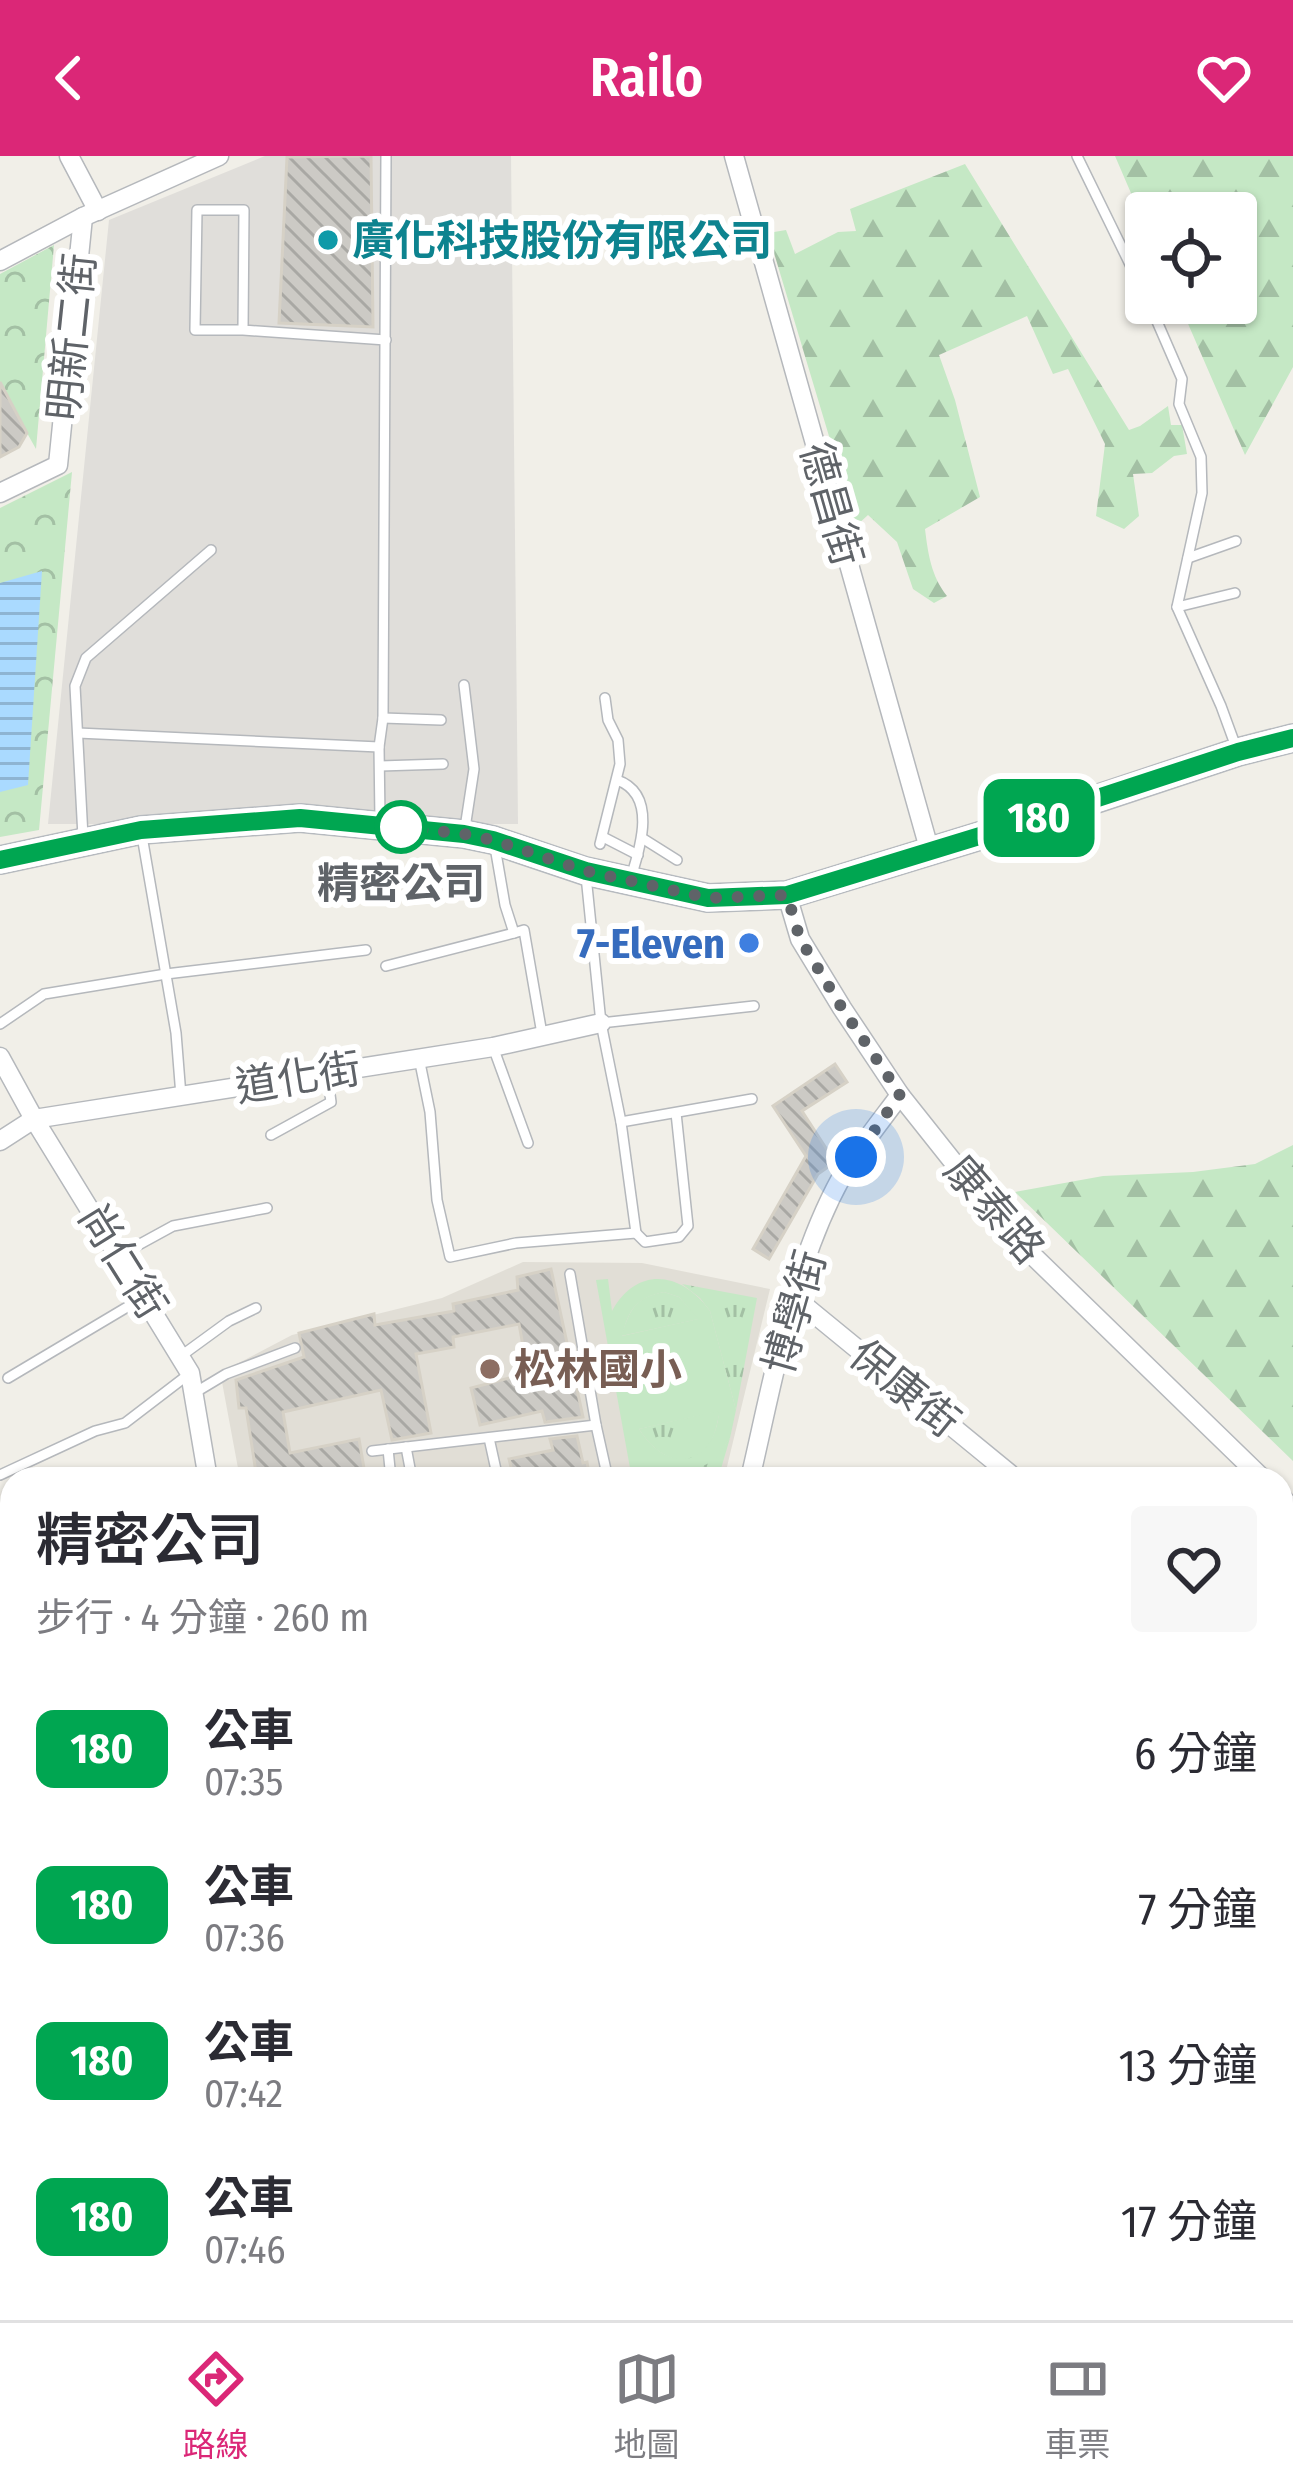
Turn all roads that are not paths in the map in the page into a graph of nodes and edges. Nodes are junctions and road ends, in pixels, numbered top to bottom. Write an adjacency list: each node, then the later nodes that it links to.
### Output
1 (70, 156): 6 (street)
2 (219, 156): 6 (street)
3 (386, 156): 11 (lane)
4 (734, 156): 35 (street, 德昌街)
5 (1077, 156): 7 (lane)
6 (91, 214): 8 (street); 12 (street, 明新二街)
7 (1125, 255)
8 (0, 261)
9 (1158, 324): 15 (lane)
10 (243, 330): 10 (lane); 11 (lane)
11 (386, 340): 20 (lane)
12 (0, 493)
13 (1236, 541): 15 (lane)
14 (211, 550): 22 (lane)
15 (1189, 557): 17 (lane)
16 (1235, 592): 17 (lane)
17 (1177, 607): 25 (lane)
18 (464, 685): 31 (lane)
19 (605, 698): 28 (lane)
20 (383, 718): 21 (lane); 24 (lane)
21 (441, 720)
22 (77, 733): 24 (lane); 34 (lane)
23 (1293, 738): 25 (street)
24 (380, 747): 27 (lane)
25 (1238, 752): 35 (street)
26 (443, 764): 27 (lane)
27 (380, 766): 29 (lane)
28 (617, 780): 32 (lane); 38 (lane)
29 (380, 824): 30 (street); 31 (street)
30 (141, 830): 34 (street); 44 (lane)
31 (464, 834): 33 (street)
32 (641, 838): 37 (lane); 38 (lane)
33 (493, 840): 39 (street); 41 (lane)
34 (83, 842): 36 (street)
35 (931, 852): 40 (street)
36 (0, 860)
37 (676, 860)
38 (634, 868): 39 (street); 40 (street)
39 (586, 871): 46 (lane)
40 (787, 895): 53 (street, 康泰路)
41 (514, 933): 43 (lane); 48 (lane)
42 (366, 950): 44 (lane)
43 (386, 966)
44 (166, 974): 47 (lane); 54 (lane)
45 (754, 1006): 46 (lane)
46 (601, 1023): 48 (street, 道化街); 58 (lane)
47 (0, 1024)
48 (542, 1034): 49 (street, 道化街)
49 (493, 1047): 51 (street, 道化街); 61 (lane)
50 (0, 1057): 57 (street, 尚仁街)
51 (419, 1057): 52 (street, 道化街); 63 (lane)
52 (327, 1072): 54 (street, 道化街); 59 (lane)
53 (900, 1094): 67 (street, 博學街); 85 (street, 康泰路)
54 (182, 1096): 57 (street, 道化街)
55 (752, 1099): 56 (lane)
56 (676, 1113): 58 (lane); 63 (lane)
57 (34, 1119): 60 (street, 道化街); 64 (street, 尚仁街)
58 (621, 1122): 63 (lane)
59 (271, 1135)
60 (0, 1141)
61 (528, 1143)
62 (267, 1208): 64 (lane)
63 (637, 1233)
64 (120, 1255): 66 (street, 尚仁街)
65 (570, 1274): 72 (lane)
66 (144, 1297): 70 (street, 尚仁街); 71 (lane)
67 (794, 1298): 83 (street, 博學街); 84 (street, 保康街)
68 (256, 1308): 70 (lane)
69 (295, 1348): 70 (lane)
70 (189, 1374): 77 (lane); 78 (street, 尚仁街)
71 (8, 1378)
72 (596, 1425): 73 (lane); 82 (lane)
73 (489, 1438): 74 (lane); 81 (lane)
74 (406, 1447): 75 (lane); 80 (lane)
75 (388, 1450): 76 (lane); 79 (lane)
76 (372, 1451)
77 (15, 1467)
78 (206, 1467)
79 (390, 1467)
80 (410, 1467)
81 (495, 1467)
82 (605, 1467)
83 (753, 1467)
84 (1001, 1467)
85 (1250, 1467)

